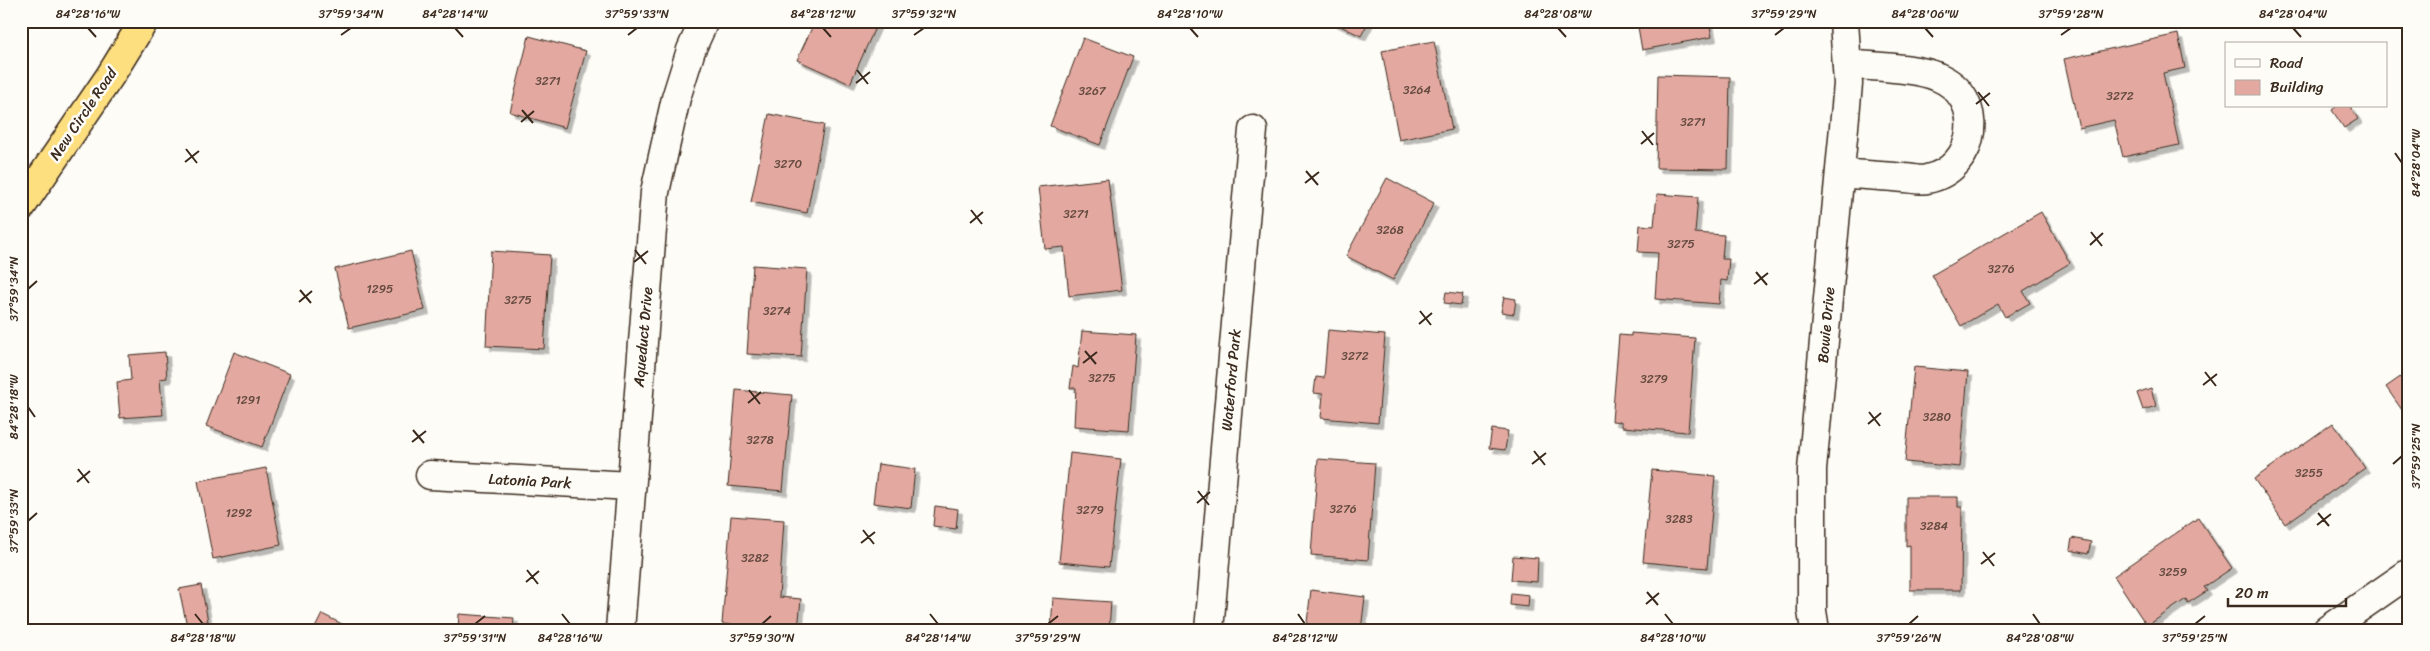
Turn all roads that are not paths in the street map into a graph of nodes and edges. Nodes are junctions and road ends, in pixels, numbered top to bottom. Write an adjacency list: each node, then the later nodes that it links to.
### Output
1 (144, 21): 7 (highway, New Circle Road)
2 (704, 21): 9 (street, Aqueduct Drive)
3 (1844, 21): 4 (street, Bowie Drive)
4 (1847, 64): 6 (street, Bowie Drive); 6 (street)
5 (1253, 130): 13 (street, Waterford Park)
6 (1840, 173): 14 (street, Bowie Drive)
7 (21, 207)
8 (430, 475): 9 (street, Latonia Park)
9 (630, 486): 12 (street, Aqueduct Drive)
10 (2409, 572): 11 (street)
11 (2337, 627)
12 (620, 630)
13 (1209, 630)
14 (1815, 630)

